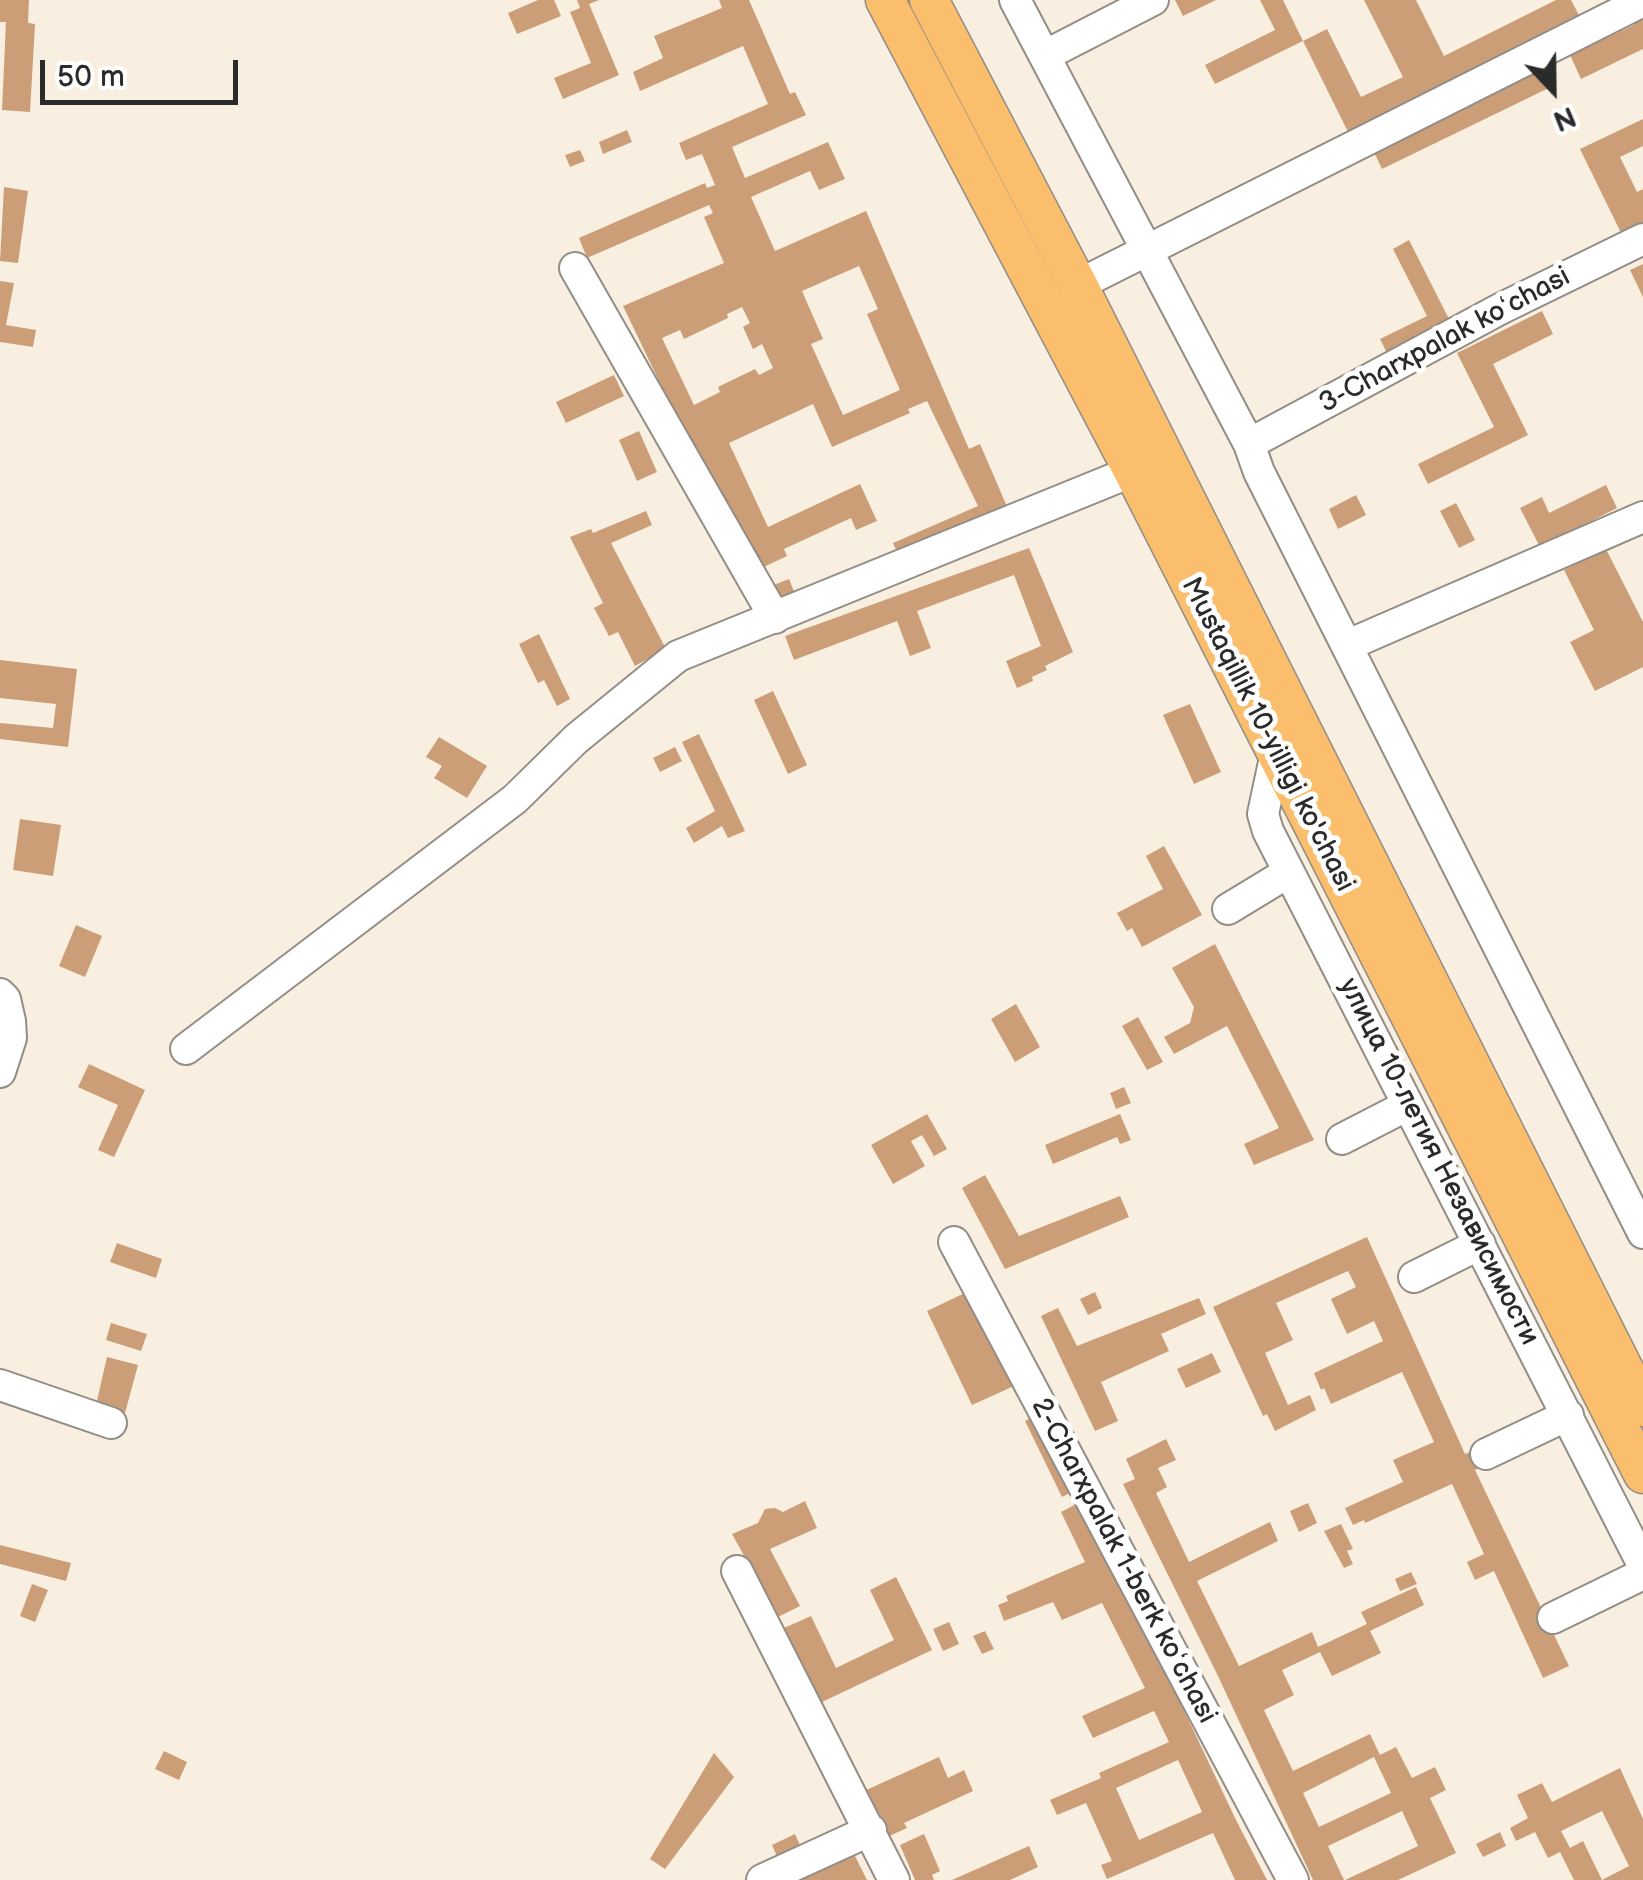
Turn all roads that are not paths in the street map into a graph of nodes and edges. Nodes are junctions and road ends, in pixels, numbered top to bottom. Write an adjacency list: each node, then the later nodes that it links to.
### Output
1 (885, 0): 12 (main road, Mustaqillik 10-yilligi ko'chasi)
2 (930, 0): 10 (main road, Mustaqillik 10-yilligi ko'chasi)
3 (1014, 0): 6 (street)
4 (1154, 0): 6 (street)
5 (1643, 1): 8 (street)
6 (1046, 55): 8 (street)
7 (1643, 239): 11 (street, 3-Charxpalak koʻchasi)
8 (1146, 252): 10 (street); 11 (street)
9 (576, 268): 14 (street)
10 (1078, 285): 12 (main road, Mustaqillik 10-yilligi ko'chasi)
11 (1249, 444): 15 (street)
12 (1149, 465): 14 (street); 16 (main road, Mustaqillik 10-yilligi ko'chasi); 29 (main road, Mustaqillik 10-yilligi ko'chasi)
13 (1643, 517): 15 (street)
14 (775, 618): 20 (street)
15 (1348, 645): 24 (street)
16 (1276, 753): 17 (street, улица 10-летия Независимости); 33 (main road, Mustaqillik 10-yilligi ko'chasi)
17 (1289, 872): 18 (street); 22 (street, улица 10-летия Независимости)
18 (1228, 909)
19 (0, 994): 21 (street)
20 (186, 1049)
21 (0, 1072)
22 (1408, 1105): 23 (street); 26 (street, улица 10-летия Независимости)
23 (1342, 1139)
24 (1643, 1233)
25 (954, 1242): 41 (street, 2-Charxpalak 1-berk koʻchasi)
26 (1480, 1244): 27 (street); 30 (street, улица 10-летия Независимости)
27 (1414, 1278)
28 (0, 1385): 31 (street)
29 (1643, 1406)
30 (1568, 1416): 32 (street); 34 (street, улица 10-летия Независимости)
31 (111, 1423)
32 (1486, 1454)
33 (1643, 1474)
34 (1643, 1565)
35 (737, 1571): 38 (street)
36 (1643, 1574): 37 (street)
37 (1553, 1618)
38 (871, 1830): 39 (street); 40 (street)
39 (762, 1880)
40 (894, 1880)
41 (1292, 1880)

